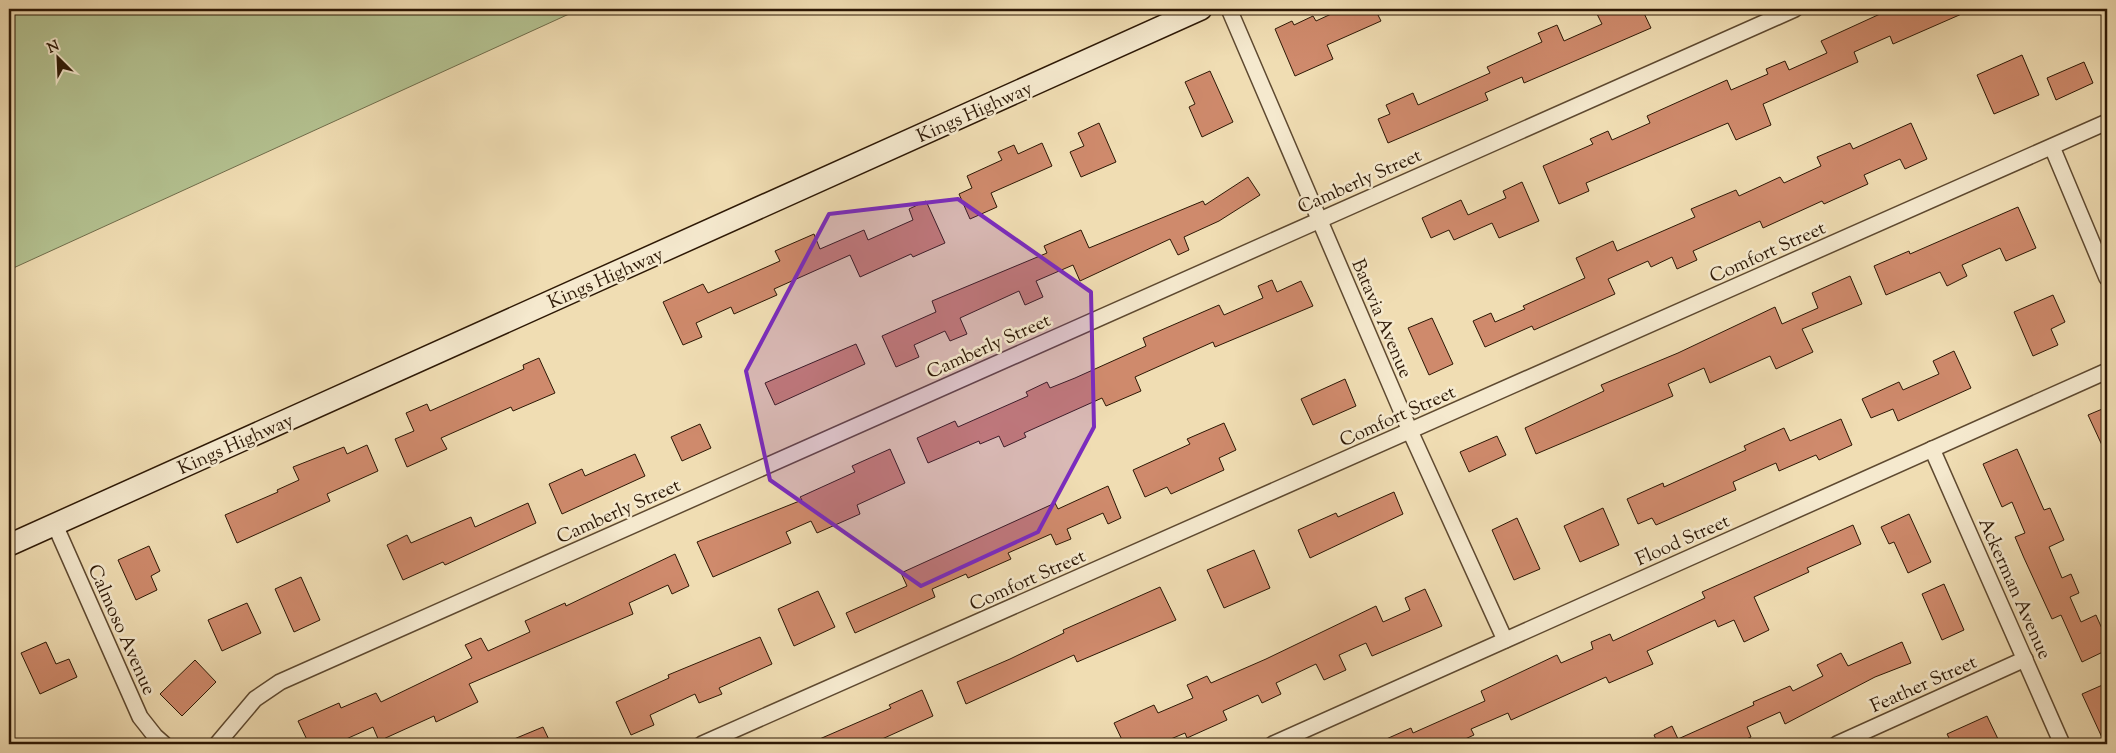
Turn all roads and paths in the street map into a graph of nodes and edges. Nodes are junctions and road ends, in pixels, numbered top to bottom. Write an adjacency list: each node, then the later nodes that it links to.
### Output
1 (1200, 9): 11 (street, Kings Highway)
2 (1229, 9): 6 (street, Batavia Avenue)
3 (1795, 9): 6 (street, Camberly Street)
4 (2107, 122): 5 (street, Comfort Street)
5 (2052, 147): 7 (street); 9 (street, Comfort Street)
6 (1319, 220): 9 (street, Batavia Avenue); 16 (street, Camberly Street)
7 (2107, 278)
8 (2107, 371): 10 (street, Flood Street)
9 (1410, 432): 13 (street, Batavia Avenue); 17 (street, Comfort Street)
10 (1932, 449): 13 (street, Flood Street); 14 (street, Ackerman Avenue)
11 (55, 525): 12 (street, Kings Highway); 15 (street, Calmoso Avenue)
12 (9, 545)
13 (1505, 640): 18 (street, Flood Street)
14 (2025, 659): 19 (street, Feather Street); 20 (street, Ackerman Avenue)
15 (164, 744)
16 (217, 744)
17 (702, 744)
18 (1273, 744)
19 (1837, 744)
20 (2062, 744)

